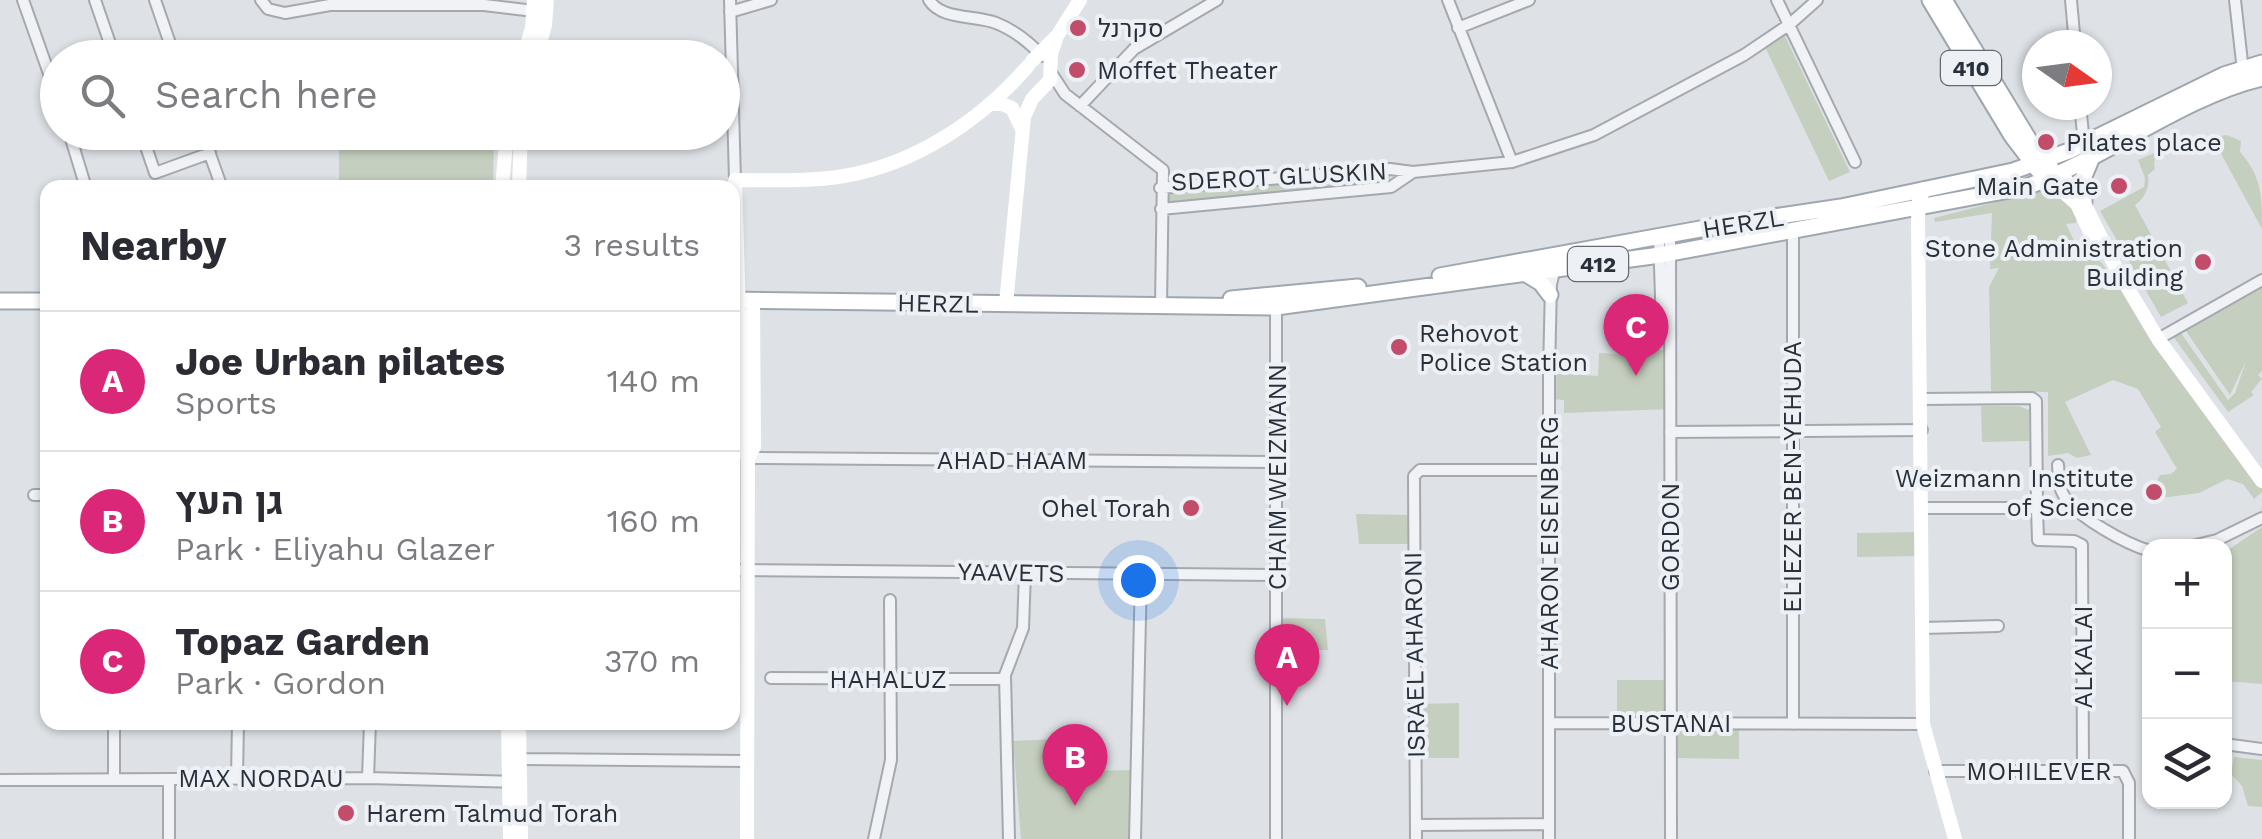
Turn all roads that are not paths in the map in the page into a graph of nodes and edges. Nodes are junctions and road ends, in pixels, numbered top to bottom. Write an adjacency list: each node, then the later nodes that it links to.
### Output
1 (23, 0): 31 (street)
2 (94, 0): 26 (street)
3 (155, 0): 27 (street)
4 (506, 0): 21 (street)
5 (771, 0): 22 (street)
6 (928, 0): 33 (street)
7 (1080, 0): 33 (street)
8 (1218, 0): 40 (street)
9 (1448, 0): 24 (street)
10 (1529, 0): 24 (street)
11 (1777, 0): 23 (street)
12 (1817, 0): 23 (street, SDEROT GLUSKIN)
13 (1930, 0): 43 (main road, 410)
14 (1944, 0): 54 (main road, 410)
15 (2070, 0): 25 (street)
16 (262, 1): 18 (street)
17 (2235, 1): 34 (street)
18 (346, 2): 19 (street)
19 (436, 2): 21 (street)
20 (541, 3): 21 (street); 28 (street); 29 (street)
21 (484, 5)
22 (730, 6): 30 (street)
23 (1790, 24): 52 (street, SDEROT GLUSKIN); 53 (street)
24 (1458, 28): 52 (street)
25 (2073, 30)
26 (108, 40)
27 (169, 40)
28 (529, 40)
29 (541, 40)
30 (731, 40)
31 (40, 48)
32 (2262, 62): 34 (main road, HERZL / 412)
33 (1041, 64): 37 (street); 37 (street); 38 (street, SDEROT GLUSKIN); 39 (street)
34 (2244, 67): 36 (street); 50 (main road, HERZL / 412)
35 (2262, 78): 36 (main road, HERZL / 412)
36 (2238, 86): 50 (main road, HERZL / 412)
37 (1041, 91): 38 (street, SDEROT GLUSKIN); 42 (street)
38 (1065, 94): 40 (street, SDEROT GLUSKIN)
39 (990, 104): 42 (street); 62 (street)
40 (1080, 106): 63 (street, SDEROT GLUSKIN)
41 (2083, 120): 50 (street)
42 (1022, 130): 81 (street)
43 (2012, 136): 54 (main road, 410); 55 (main road)
44 (74, 150): 58 (street)
45 (146, 150): 51 (street)
46 (209, 150): 51 (street)
47 (505, 150): 60 (street)
48 (520, 150): 61 (street)
49 (733, 150): 62 (street)
50 (2088, 150): 54 (main road, HERZL / 412); 57 (main road, HERZL / 412); 65 (main road)
51 (210, 153): 59 (street)
52 (1512, 162): 56 (street, SDEROT GLUSKIN)
53 (1854, 162)
54 (2039, 163): 55 (main road, HERZL / 412); 57 (main road, 410)
55 (2013, 171): 64 (main road, HERZL / 412)
56 (1413, 172): 63 (street, SDEROT GLUSKIN); 67 (street, SDEROT GLUSKIN)
57 (2055, 176): 65 (street); 66 (main road, HERZL / 412); 72 (street)
58 (84, 180)
59 (219, 180)
60 (503, 180)
61 (518, 180)
62 (734, 180)
63 (1160, 188): 67 (street)
64 (1924, 189): 66 (street); 69 (main road, HERZL / 412)
65 (2084, 203): 72 (street)
66 (1918, 208): 68 (main road, HERZL / 412); 84 (street)
67 (1162, 210): 82 (street)
68 (1793, 230): 71 (main road, HERZL / 412); 86 (street, ELIEZER BEN-YEHUDA)
69 (1665, 235): 70 (main road, HERZL / 412); 71 (street)
70 (1566, 252): 73 (street); 80 (main road, HERZL / 412)
71 (1666, 254): 73 (main road, HERZL / 412); 87 (street, GORDON)
72 (2117, 270): 83 (street)
73 (1552, 271): 74 (main road, HERZL / 412); 76 (street, AHARON EISENBERG)
74 (1528, 275): 76 (main road); 80 (main road, HERZL / 412)
75 (2262, 280): 83 (street)
76 (1550, 295): 91 (street, AHARON EISENBERG)
77 (742, 300): 81 (main road, HERZL / 412); 88 (street)
78 (0, 301): 79 (main road)
79 (40, 301)
80 (1276, 301): 82 (main road, HERZL / 412); 89 (street, CHAIM WEIZMANN)
81 (1006, 304): 82 (main road, HERZL / 412)
82 (1162, 306)
83 (2158, 339): 92 (street)
84 (1921, 399): 85 (street); 96 (street)
85 (1922, 430): 86 (street); 95 (street)
86 (1792, 431): 87 (street); 114 (street, ELIEZER BEN-YEHUDA)
87 (1670, 432): 113 (street, GORDON)
88 (748, 458): 89 (street, AHAD HAAM); 100 (street)
89 (1277, 462): 104 (street, CHAIM WEIZMANN)
90 (2058, 465): 99 (street)
91 (1549, 470): 112 (street, AHARON EISENBERG); 135 (street, ISRAEL AHARONI)
92 (2262, 482)
93 (34, 495): 94 (street)
94 (40, 495)
95 (1922, 508): 96 (street); 108 (street)
96 (2036, 508): 126 (street, ALKALAI)
97 (2262, 518): 98 (street)
98 (2219, 539)
99 (2142, 547)
100 (740, 558)
101 (740, 570): 102 (street, YAAVETS)
102 (1026, 572): 103 (street, YAAVETS); 111 (street)
103 (1141, 573): 104 (street, YAAVETS); 142 (street)
104 (1276, 575): 143 (street, CHAIM WEIZMANN)
105 (740, 591): 125 (street)
106 (890, 600): 110 (street)
107 (1998, 626): 108 (street)
108 (1923, 628): 115 (street)
109 (771, 678): 110 (street, HAHALUZ)
110 (893, 679): 111 (street, HAHALUZ); 140 (street)
111 (1005, 679): 141 (street)
112 (1549, 723): 113 (street, BUSTANAI); 134 (street, AHARON EISENBERG)
113 (1672, 723): 114 (street, BUSTANAI); 146 (street, GORDON)
114 (1793, 724): 115 (street, BUSTANAI)
115 (1923, 724): 127 (street)
116 (114, 730): 132 (street)
117 (238, 730): 128 (street)
118 (370, 730): 129 (street)
119 (508, 730): 121 (street)
120 (520, 730): 124 (street)
121 (508, 746): 124 (street); 133 (street)
122 (2232, 748): 123 (street)
123 (2262, 750)
124 (521, 759): 125 (street); 133 (street)
125 (748, 761): 139 (street)
126 (2083, 769): 127 (street, MOHILEVER); 148 (street, MOHILEVER)
127 (1935, 770): 147 (street)
128 (236, 778): 129 (street, MAX NORDAU); 130 (street, MAX NORDAU)
129 (368, 778): 133 (street, MAX NORDAU)
130 (169, 779): 132 (street, MAX NORDAU); 136 (street)
131 (0, 780): 132 (street, MAX NORDAU)
132 (114, 780)
133 (515, 782): 137 (street); 138 (street)
134 (1549, 824): 135 (street); 145 (street, AHARON EISENBERG)
135 (1416, 825): 144 (street, ISRAEL AHARONI)
136 (169, 839)
137 (510, 839)
138 (521, 839)
139 (746, 839)
140 (874, 839)
141 (1009, 839)
142 (1135, 839)
143 (1276, 839)
144 (1416, 839)
145 (1549, 839)
146 (1671, 839)
147 (1955, 839)
148 (2130, 839)

